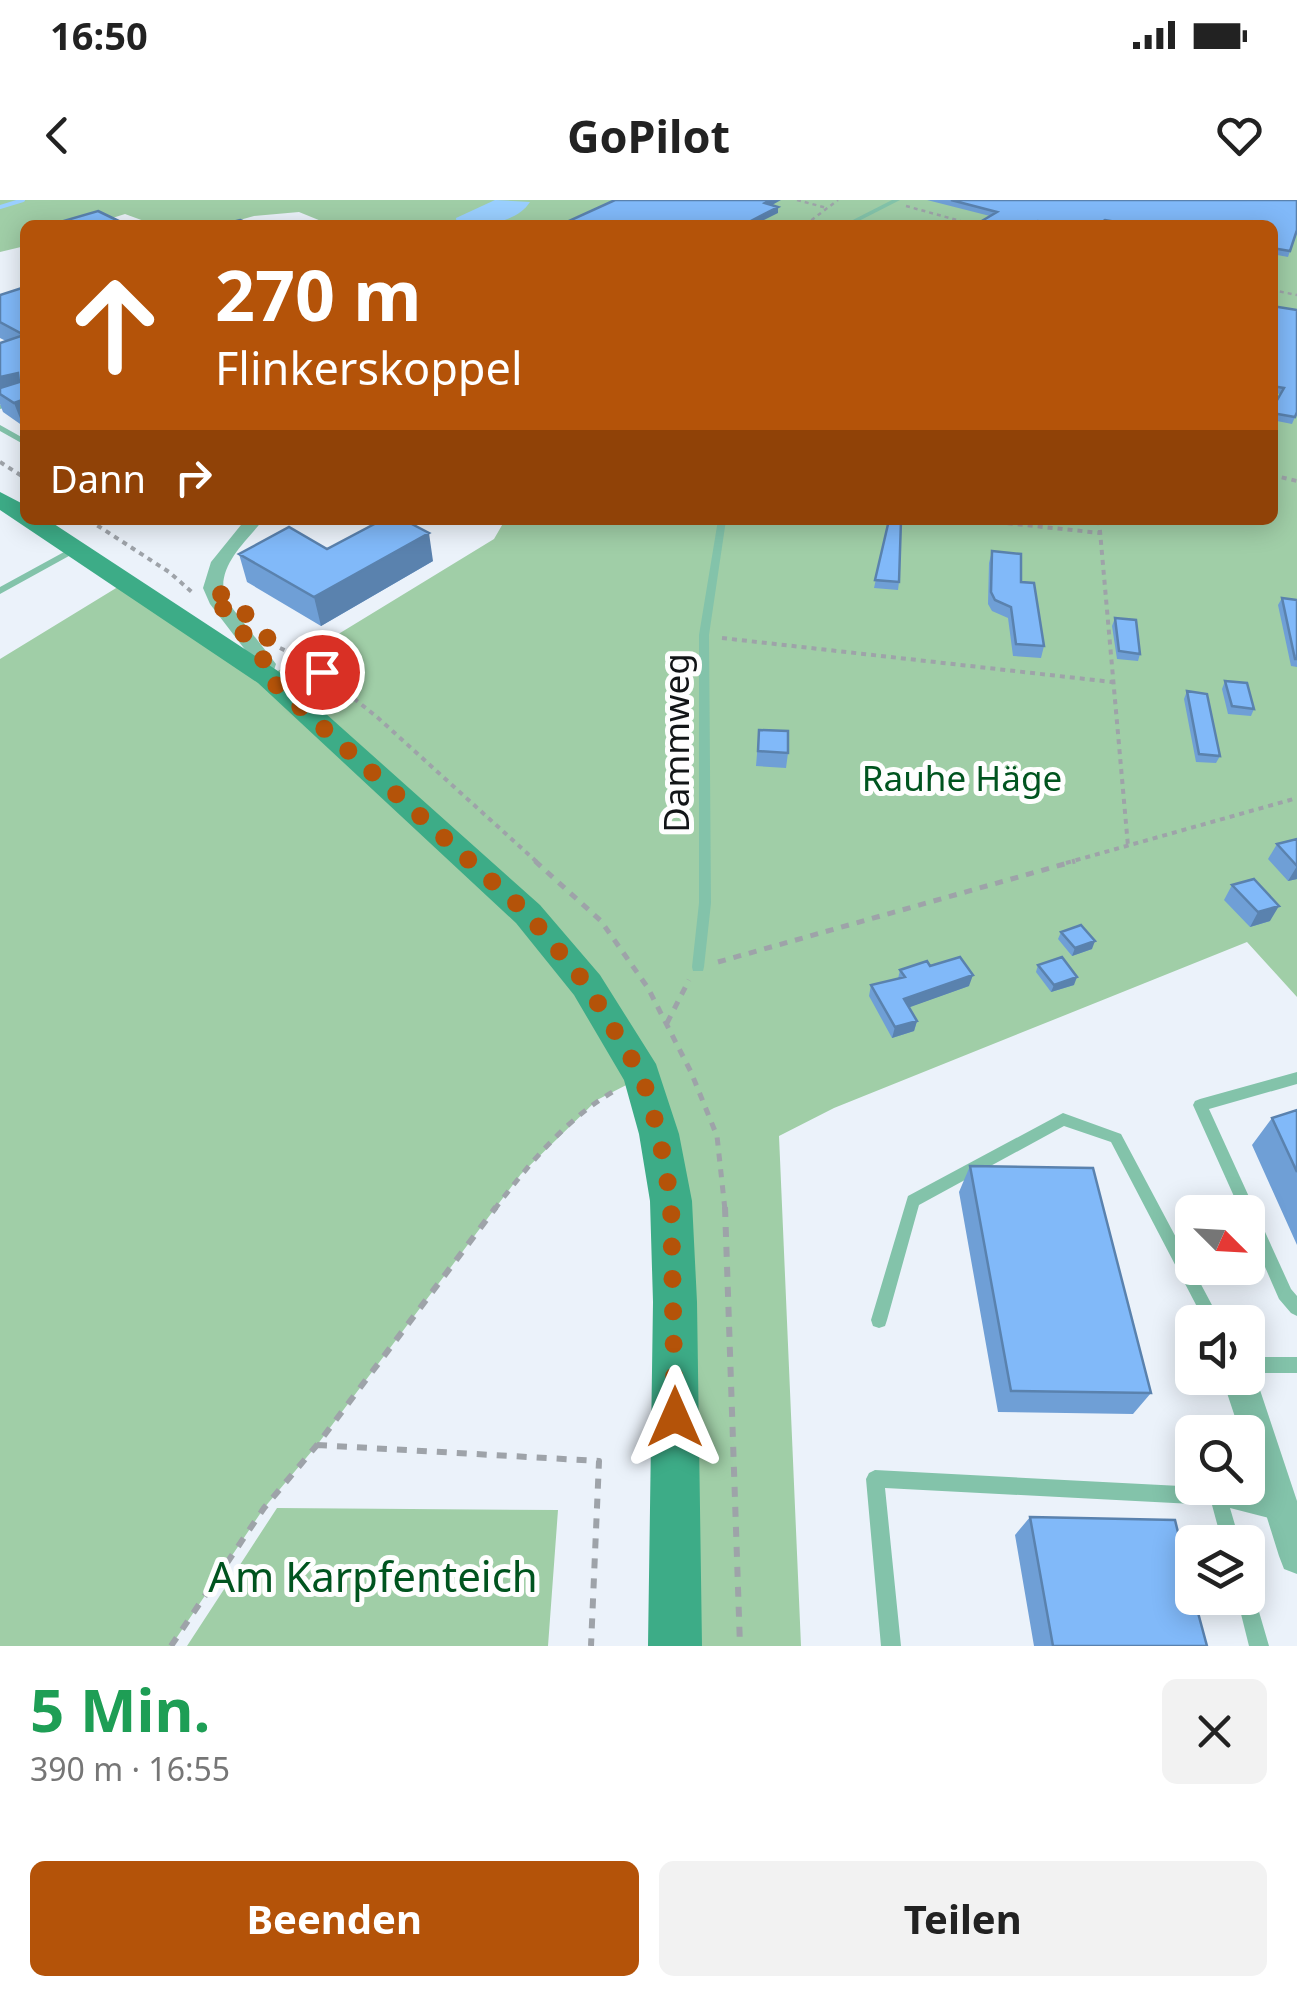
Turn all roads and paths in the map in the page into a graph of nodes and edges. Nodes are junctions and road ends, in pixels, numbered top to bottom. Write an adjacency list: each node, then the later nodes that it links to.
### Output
1 (797, 200): 4 (path)
2 (838, 200): 4 (path)
3 (894, 201): 6 (lane); 7 (path)
4 (827, 208): 5 (path)
5 (812, 220)
6 (856, 220)
7 (958, 220)
8 (39, 525): 15 (main road)
9 (97, 525): 17 (path)
10 (250, 525): 17 (street)
11 (721, 525): 18 (lane, Dammweg)
12 (1025, 525): 14 (path)
13 (1099, 525): 14 (path)
14 (1100, 533): 20 (path)
15 (76, 549): 16 (lane); 19 (main road)
16 (0, 591)
17 (210, 592): 19 (street)
18 (704, 636): 20 (path); 23 (lane, Dammweg)
19 (268, 659): 24 (path); 25 (main road)
20 (1112, 682): 22 (path)
21 (1297, 798): 22 (path)
22 (1128, 846): 23 (path)
23 (698, 967): 24 (path)
24 (667, 1024): 42 (path)
25 (642, 1076): 33 (path); 41 (main road)
26 (1297, 1078): 28 (lane)
27 (1204, 1305): 29 (lane)
28 (1297, 1308)
29 (879, 1320)
30 (1265, 1365): 31 (lane)
31 (1297, 1365)
32 (1245, 1395): 36 (street)
33 (316, 1445): 39 (path); 40 (path)
34 (1175, 1494): 43 (lane)
35 (1255, 1505): 36 (lane)
36 (1283, 1512): 37 (street)
37 (1297, 1556)
38 (1251, 1615): 44 (lane)
39 (172, 1646)
40 (592, 1646)
41 (676, 1646)
42 (740, 1646)
43 (892, 1646)
44 (1259, 1646)

